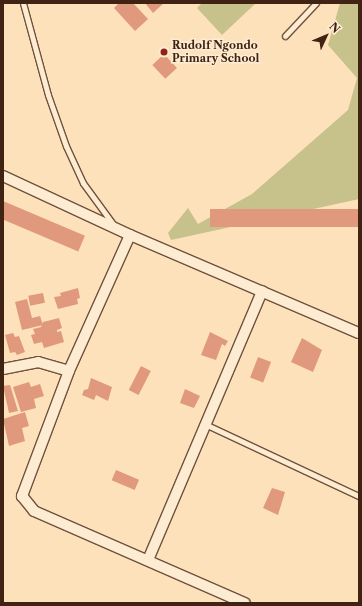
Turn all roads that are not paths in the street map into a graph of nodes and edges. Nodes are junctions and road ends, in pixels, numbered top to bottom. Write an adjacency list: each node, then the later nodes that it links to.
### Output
1 (23, 3): 5 (lane)
2 (316, 3): 3 (lane)
3 (285, 36)
4 (3, 176): 5 (street)
5 (116, 229): 6 (street)
6 (130, 235): 7 (street); 10 (street)
7 (262, 291): 8 (street); 11 (street)
8 (359, 333)
9 (3, 369): 10 (street)
10 (69, 371): 13 (street)
11 (205, 424): 12 (lane); 13 (street)
12 (359, 496)
13 (148, 560): 14 (street)
14 (245, 603)

